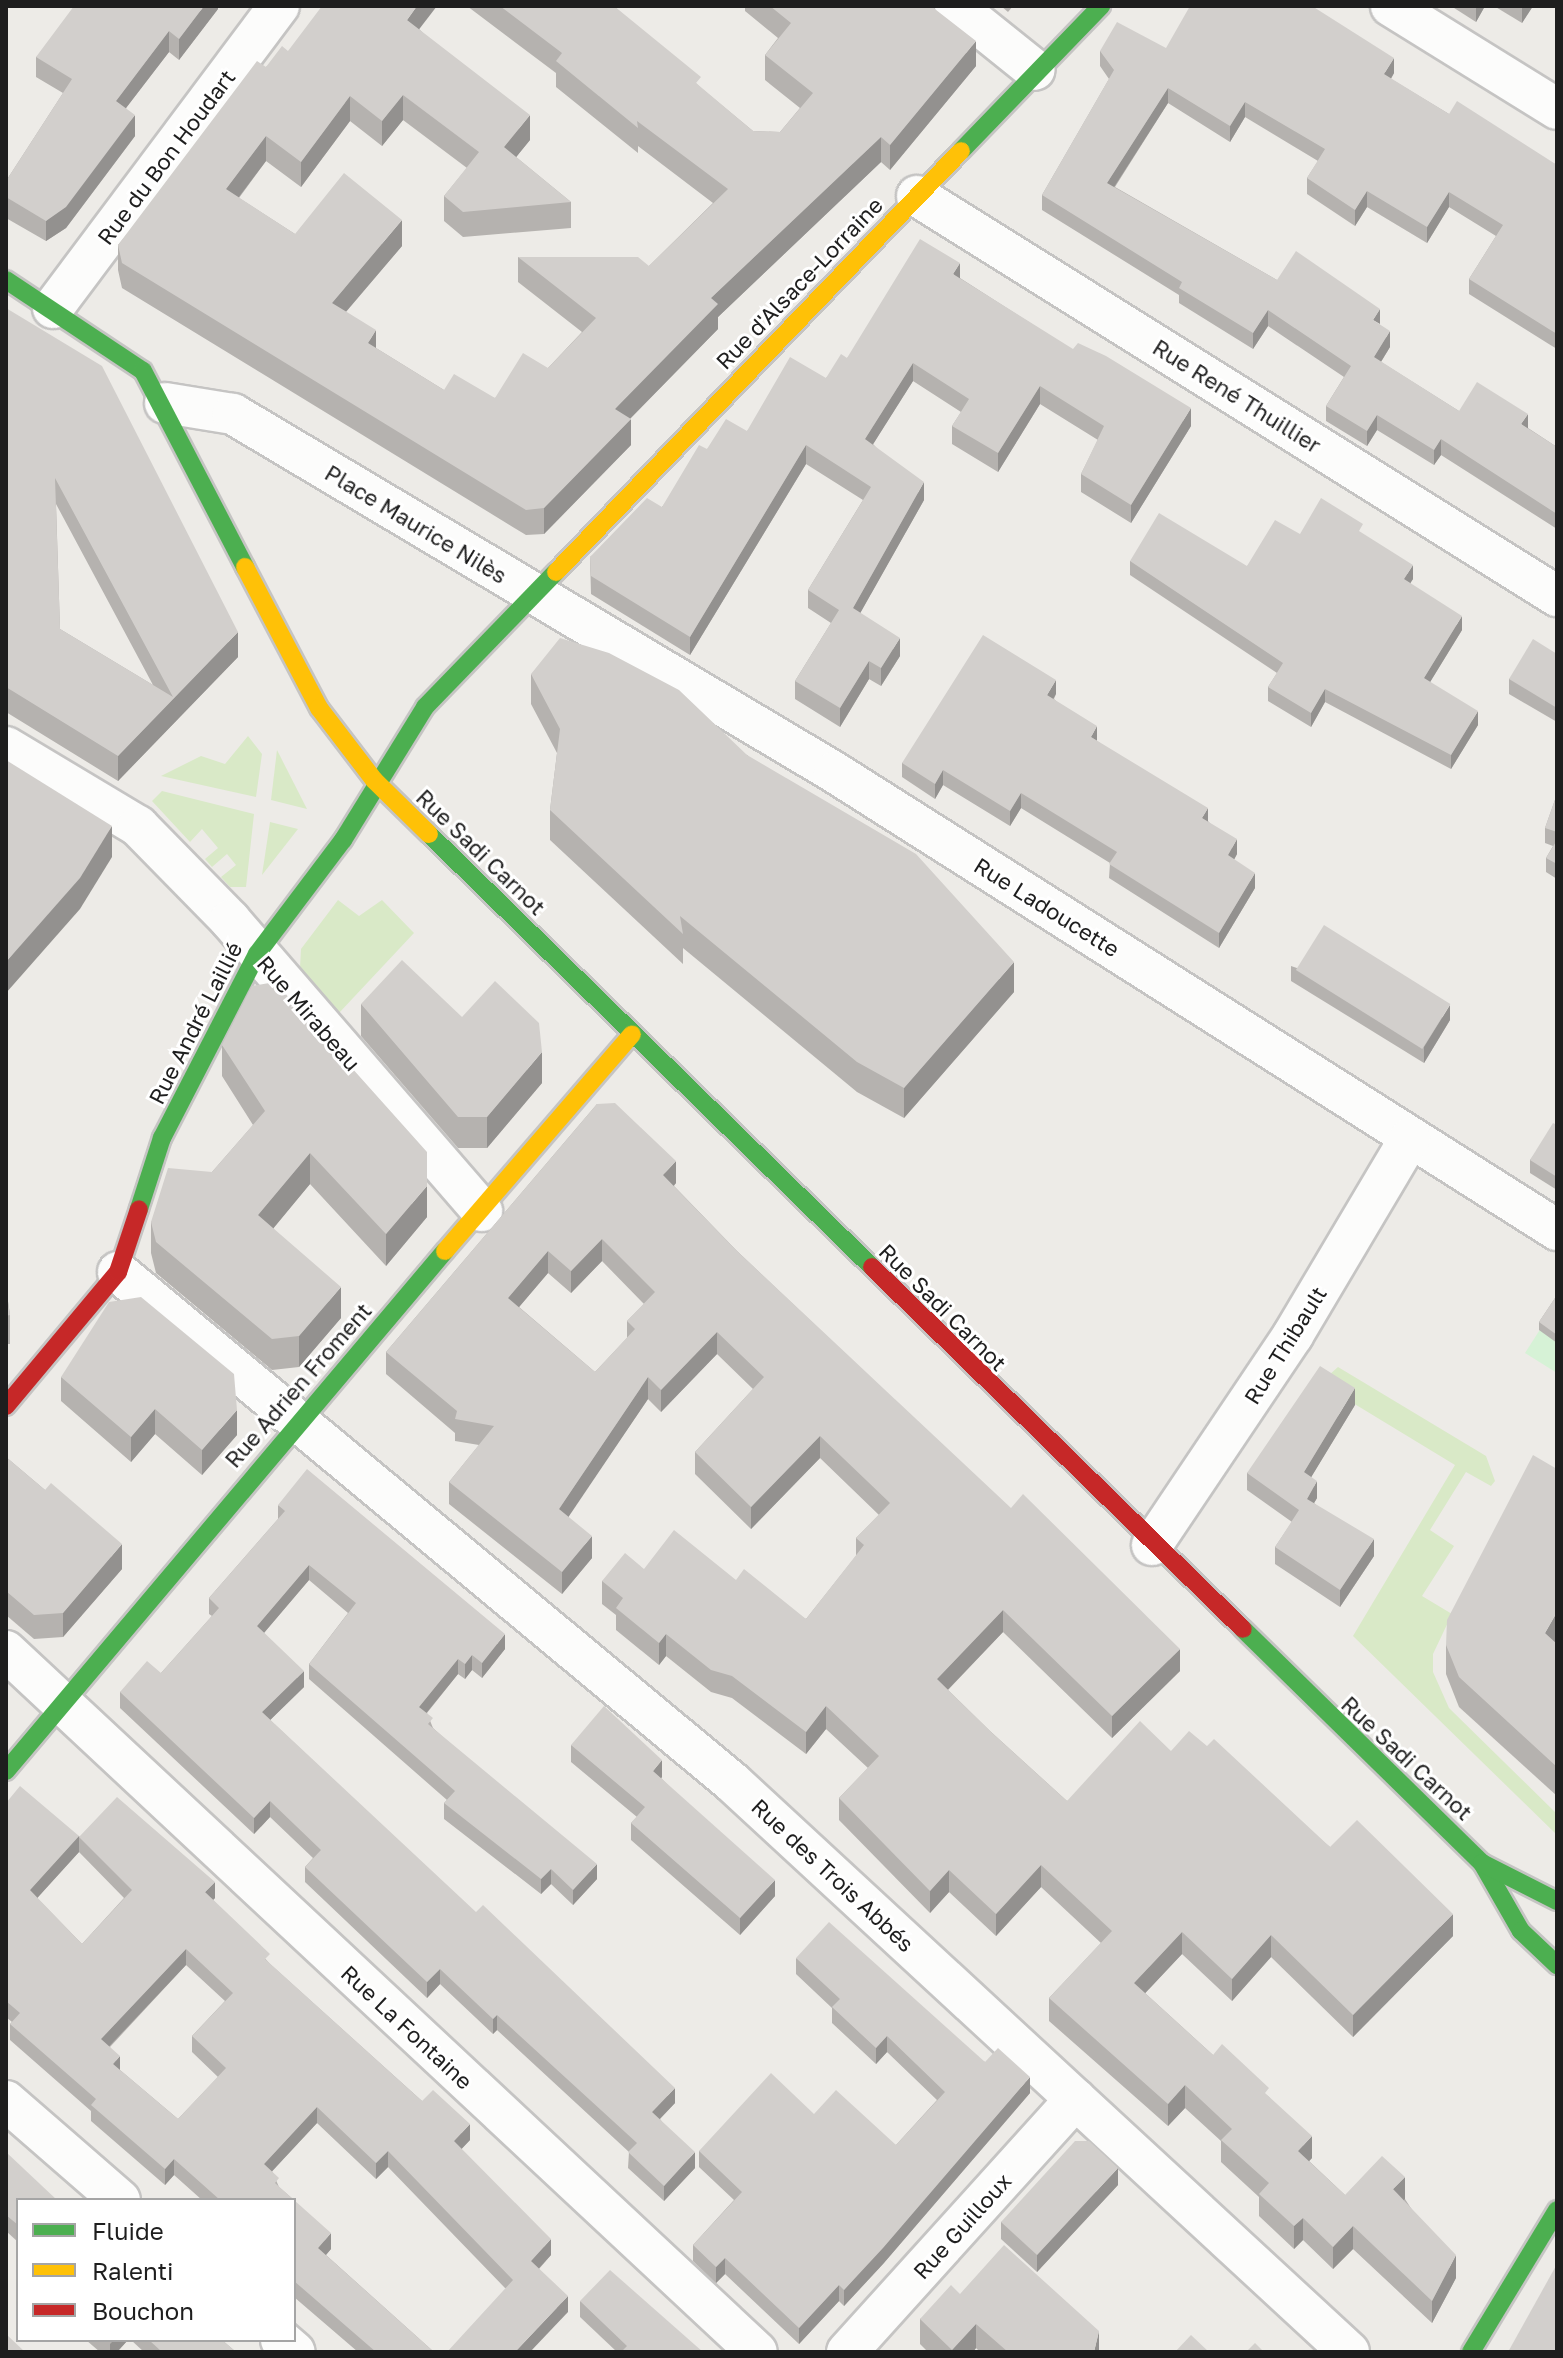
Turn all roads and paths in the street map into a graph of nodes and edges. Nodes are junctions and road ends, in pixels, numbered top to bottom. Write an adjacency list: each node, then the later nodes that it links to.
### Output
1 (279, 6): 9 (street, Rue du Bon Houdart)
2 (955, 6): 5 (street)
3 (1101, 6): 5 (street, Rue d'Alsace-Lorraine)
4 (1391, 6): 6 (street)
5 (1035, 70): 7 (street, Rue d'Alsace-Lorraine)
6 (1557, 109)
7 (917, 196): 11 (street, Rue d'Alsace-Lorraine); 12 (street, Rue René Thuillier)
8 (6, 280): 9 (street)
9 (53, 308): 10 (street)
10 (165, 403): 11 (street, Place Maurice Nilès); 14 (street)
11 (531, 594): 14 (street, Place Maurice Nilès); 17 (street, Rue Ladoucette)
12 (1557, 596)
13 (6, 747): 15 (street, Rue Mirabeau)
14 (374, 780): 15 (street, Rue André Laillié); 16 (street, Rue Sadi Carnot)
15 (257, 954): 18 (street, Rue Mirabeau); 20 (street, Rue André Laillié)
16 (632, 1034): 18 (street, Rue Adrien Froment); 23 (street, Rue Sadi Carnot)
17 (1410, 1138): 19 (street, Rue Ladoucette); 23 (street, Rue Thibault)
18 (482, 1211): 22 (street, Rue Adrien Froment)
19 (1557, 1230)
20 (118, 1272): 21 (street, Rue André Laillié); 22 (street, Rue des Trois Abbés)
21 (6, 1406)
22 (296, 1423): 25 (street, Rue Adrien Froment); 30 (street, Rue des Trois Abbés)
23 (1152, 1545): 27 (street, Rue Sadi Carnot)
24 (6, 1651): 25 (street, Rue La Fontaine)
25 (57, 1702): 26 (street, Rue Adrien Froment); 34 (street, Rue La Fontaine)
26 (6, 1771)
27 (1482, 1863): 28 (street, Rue Sadi Carnot); 29 (street, Rue Sadi Carnot)
28 (1557, 1901)
29 (1557, 1965)
30 (1076, 2099): 35 (street, Rue Guilloux); 36 (street, Rue des Trois Abbés)
31 (6, 2101): 32 (street)
32 (118, 2198)
33 (1557, 2210): 37 (street)
34 (757, 2352)
35 (847, 2352)
36 (1349, 2352)
37 (1471, 2352)

